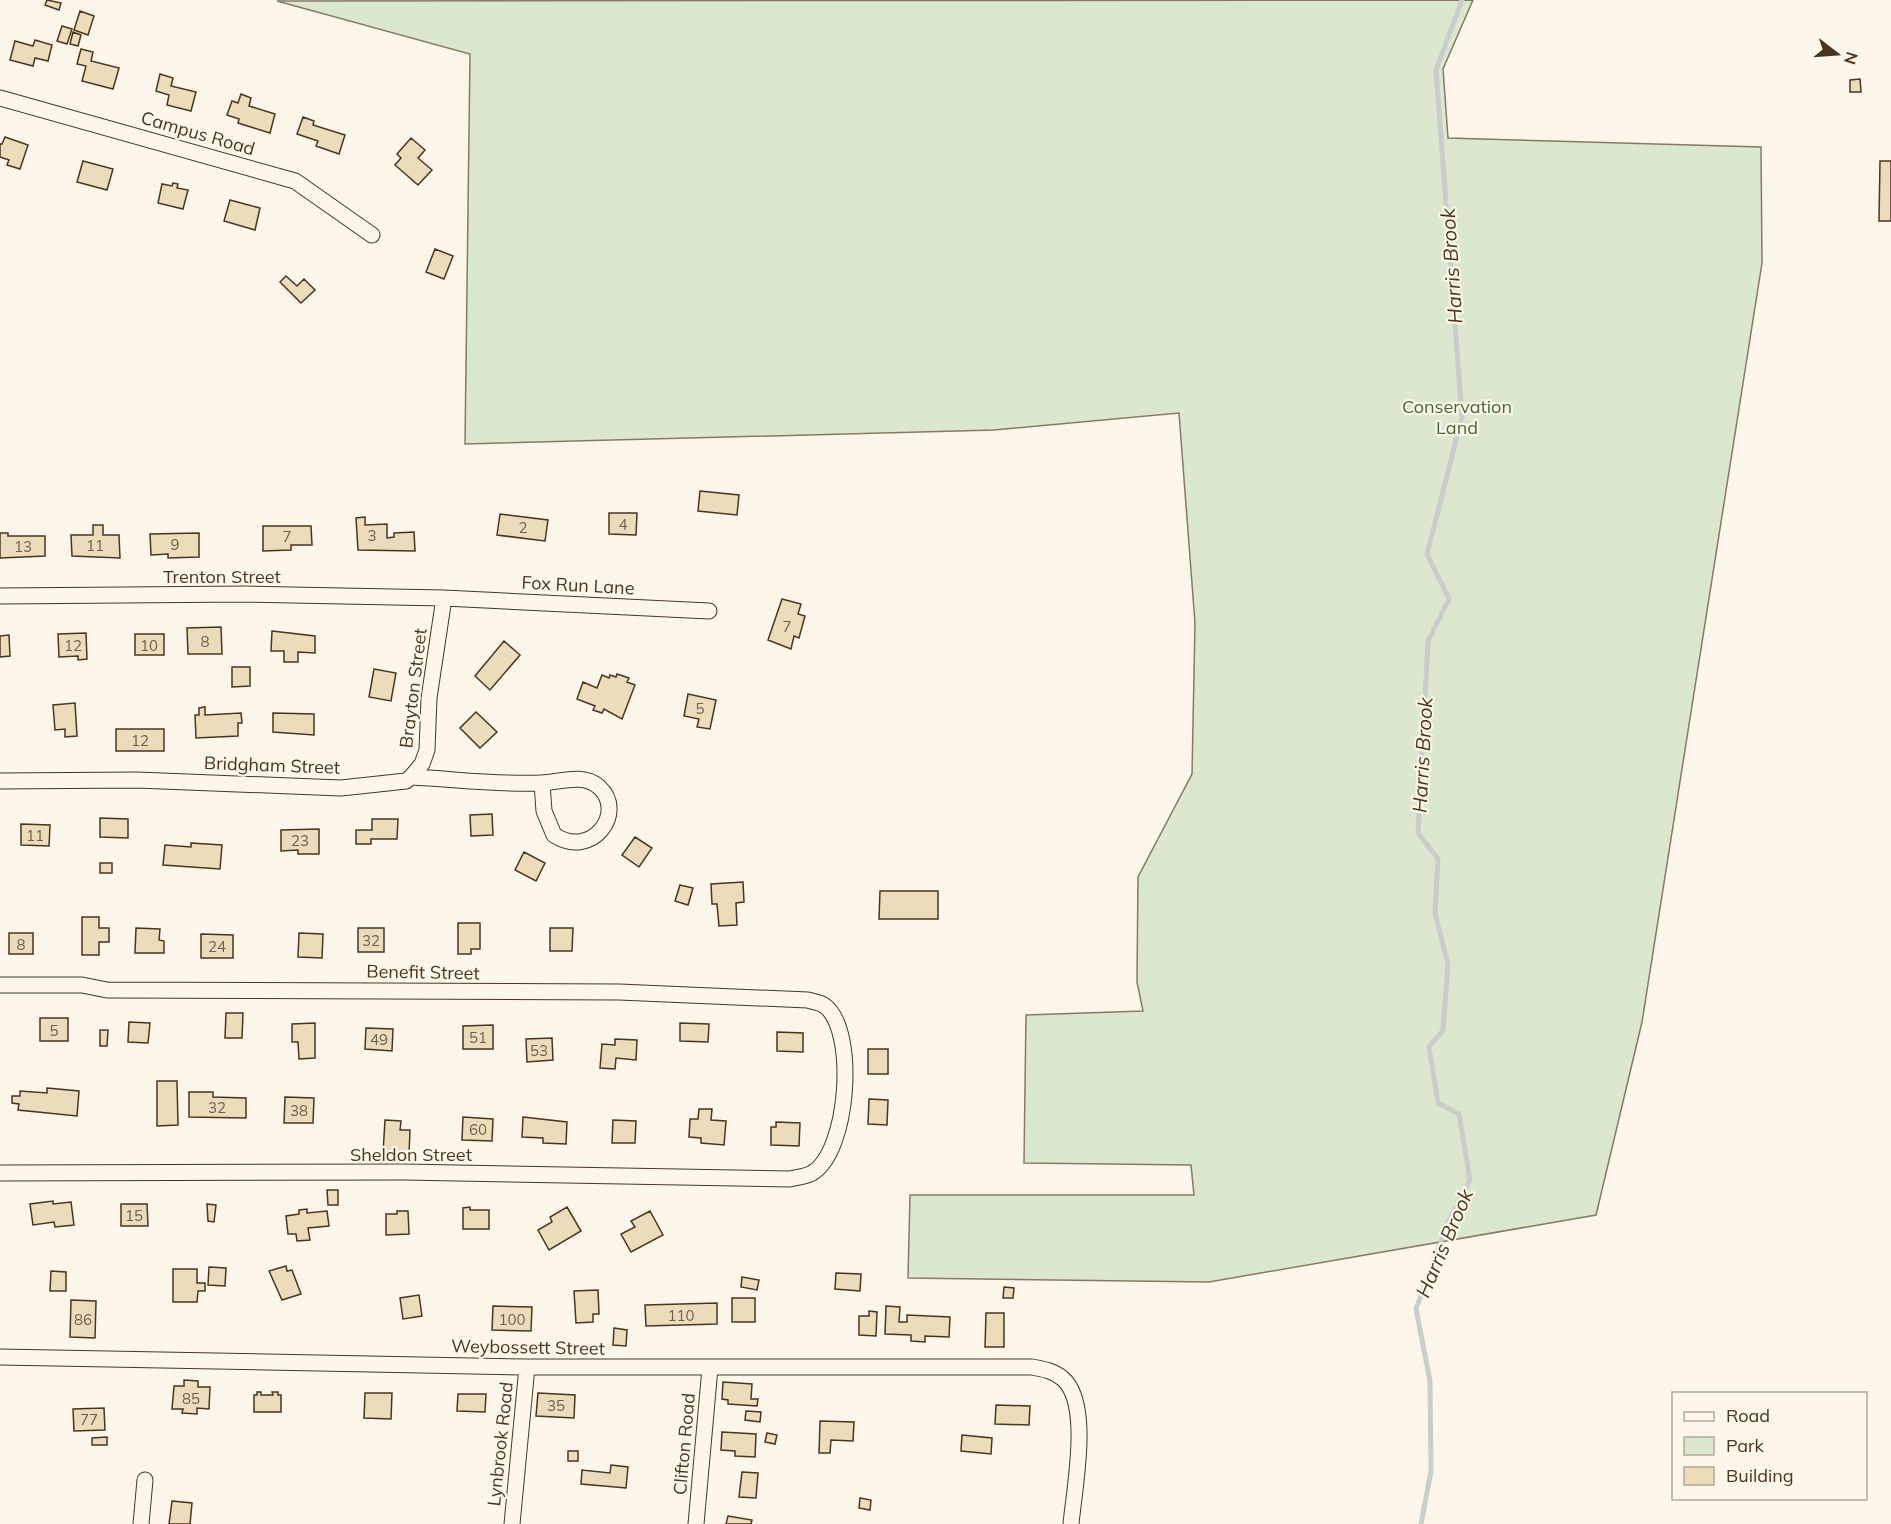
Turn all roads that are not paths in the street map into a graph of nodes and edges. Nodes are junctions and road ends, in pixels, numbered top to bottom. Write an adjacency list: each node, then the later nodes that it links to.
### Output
1 (0, 98): 2 (street, Campus Road)
2 (372, 235)
3 (0, 596): 4 (street, Trenton Street)
4 (444, 598): 5 (street, Fox Run Lane); 6 (street, Brayton Street)
5 (709, 610)
6 (411, 777): 7 (street, Bridgham Street); 8 (street, Bridgham Street)
7 (0, 781)
8 (542, 783): 8 (street, Bridgham Street)
9 (0, 985): 10 (street, Benefit Street)
10 (819, 1167): 11 (street, Sheldon Street)
11 (0, 1173)
12 (0, 1357): 13 (street, Weybossett Street)
13 (527, 1367): 14 (street, Weybossett Street); 17 (street, Lynbrook Road)
14 (710, 1368): 18 (street, Clifton Road); 19 (street, Weybossett Street)
15 (145, 1480): 16 (street)
16 (141, 1524)
17 (512, 1524)
18 (696, 1524)
19 (1071, 1524)

